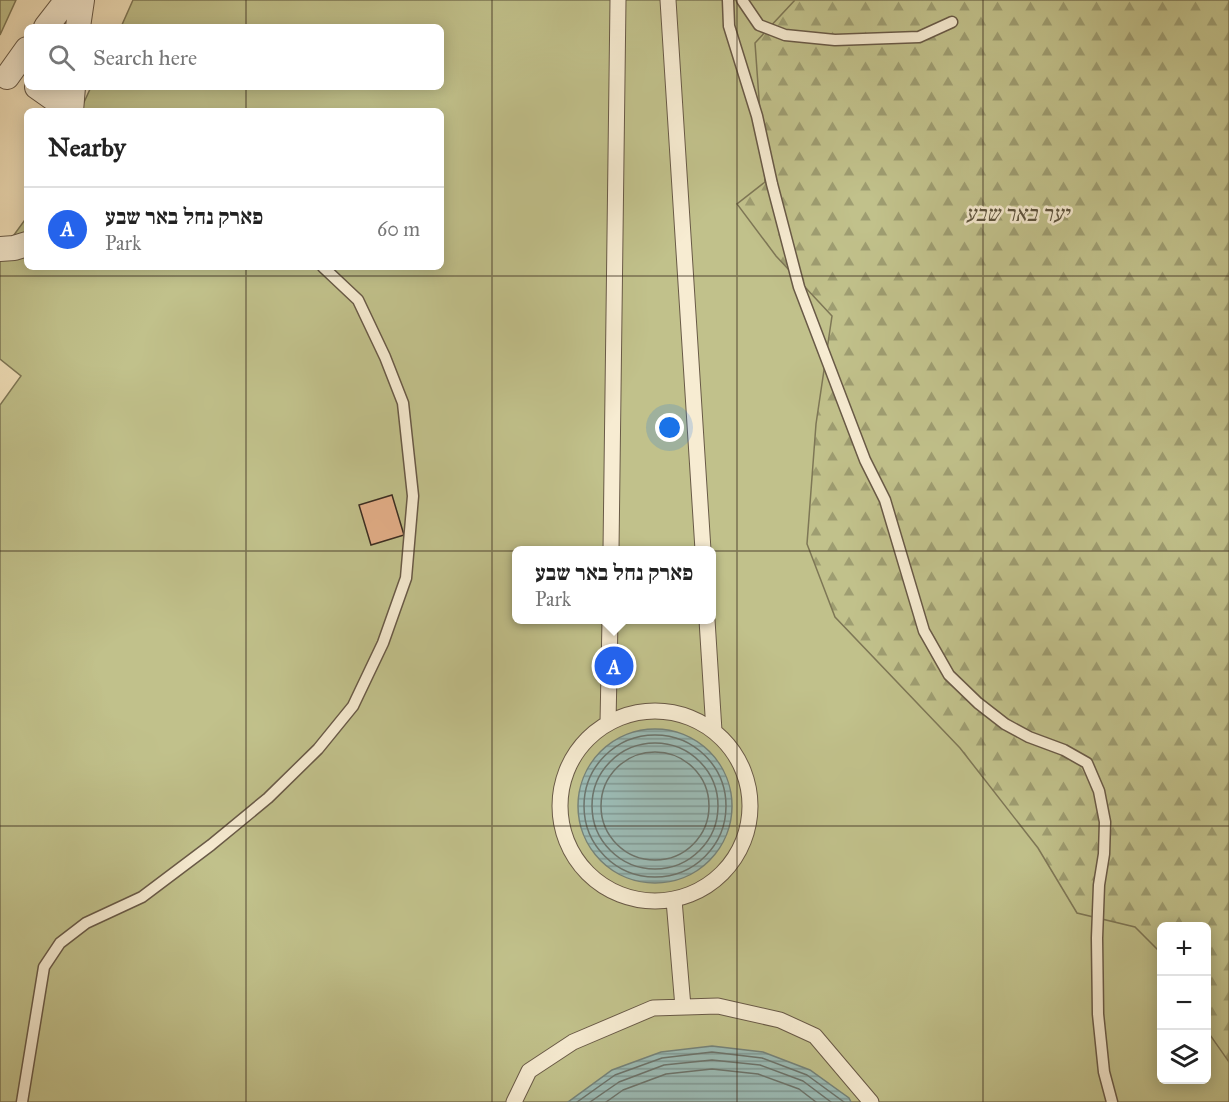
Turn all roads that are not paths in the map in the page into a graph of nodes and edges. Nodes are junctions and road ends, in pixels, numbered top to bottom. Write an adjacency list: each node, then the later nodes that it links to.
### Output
1 (67, 0): 8 (street)
2 (82, 0): 9 (street)
3 (618, 0): 19 (street)
4 (668, 0): 20 (street)
5 (729, 0): 30 (lane)
6 (742, 0): 7 (lane)
7 (952, 22)
8 (48, 24)
9 (78, 24)
10 (24, 55): 11 (street)
11 (11, 79)
12 (41, 90): 14 (street)
13 (73, 90): 15 (street)
14 (62, 108)
15 (71, 108)
16 (24, 245): 17 (street)
17 (0, 249)
18 (326, 270): 27 (lane)
19 (611, 546)
20 (703, 546)
21 (610, 624): 23 (street)
22 (707, 624): 24 (street)
23 (609, 723): 24 (street); 25 (street)
24 (714, 731): 25 (street)
25 (674, 900): 26 (street)
26 (683, 1007): 28 (street); 29 (street)
27 (22, 1102)
28 (514, 1102)
29 (871, 1102)
30 (1112, 1102)

